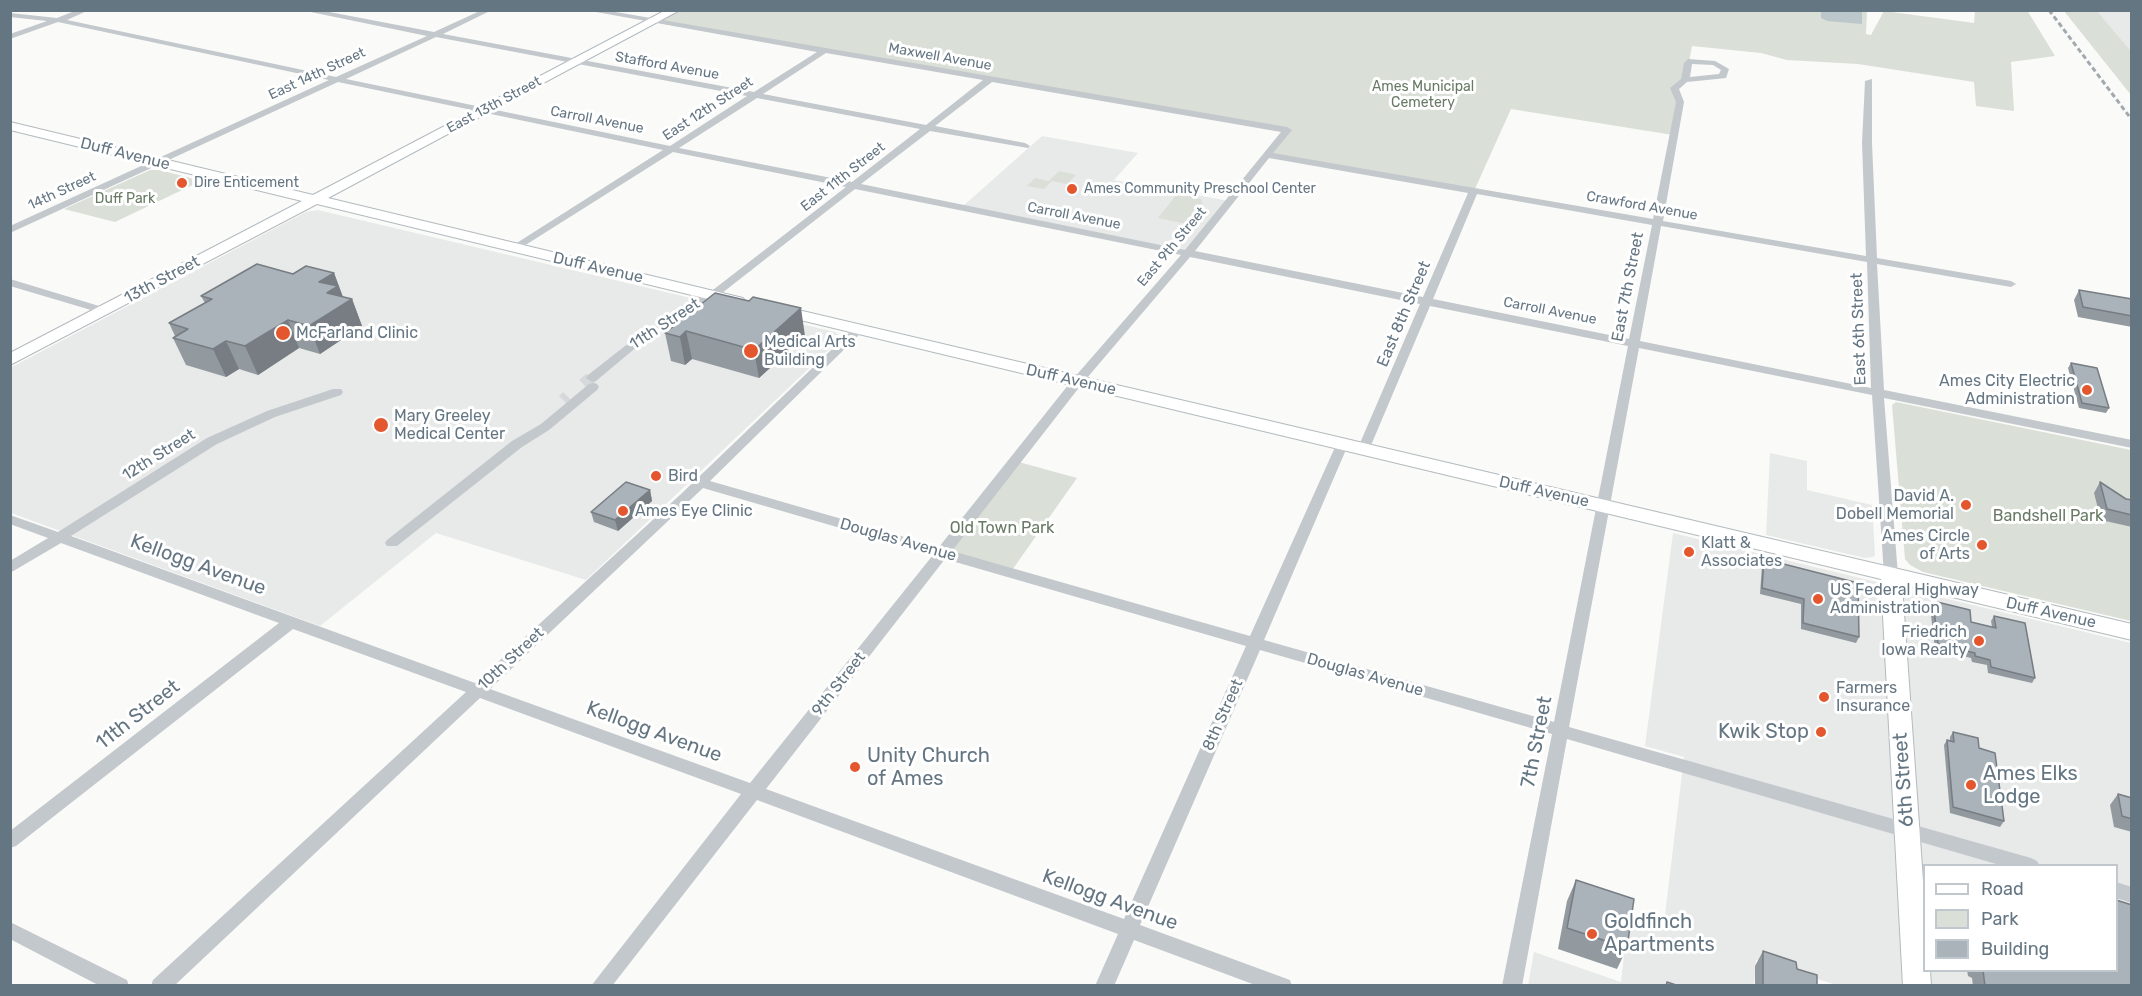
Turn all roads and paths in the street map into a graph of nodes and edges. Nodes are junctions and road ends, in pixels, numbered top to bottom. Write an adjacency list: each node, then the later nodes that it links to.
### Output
1 (86, 10): 7 (street)
2 (304, 10): 9 (street, Stafford Avenue)
3 (489, 10): 9 (street, East 14th Street)
4 (588, 10): 8 (street, Maxwell Avenue)
5 (675, 10): 8 (main road, East 13th Street)
6 (10, 15): 7 (street, Carroll Avenue)
7 (58, 20): 10 (street); 13 (street, Carroll Avenue)
8 (652, 22): 11 (street, Maxwell Avenue); 12 (main road, East 13th Street)
9 (435, 35): 12 (street, Stafford Avenue); 13 (street, East 14th Street)
10 (10, 37)
11 (824, 51): 14 (street, Maxwell Avenue); 17 (street, East 12th Street)
12 (575, 63): 17 (street, Stafford Avenue); 18 (main road, East 13th Street)
13 (338, 80): 18 (street, Carroll Avenue); 25 (street, East 14th Street)
14 (990, 80): 20 (street, East 11th Street); 21 (street, Maxwell Avenue)
15 (1685, 80): 29 (street, East 7th Street)
16 (1869, 81): 33 (street, East 6th Street)
17 (754, 95): 20 (street, Stafford Avenue); 23 (street, East 12th Street)
18 (484, 111): 23 (street, Carroll Avenue); 28 (main road, East 13th Street)
19 (10, 126): 25 (main road, Duff Avenue)
20 (928, 128): 22 (street, Stafford Avenue); 26 (street, East 11th Street)
21 (1287, 130): 24 (street, East 9th Street)
22 (1025, 146)
23 (672, 148): 26 (street, Carroll Avenue); 31 (street, East 12th Street)
24 (1267, 154): 27 (street, Crawford Avenue); 32 (street, East 9th Street)
25 (157, 162): 28 (main road, Duff Avenue); 30 (street, 14th Street)
26 (854, 185): 32 (street, Carroll Avenue); 36 (street, East 11th Street)
27 (1474, 190): 29 (street, Crawford Avenue); 37 (street, East 8th Street)
28 (313, 200): 31 (main road, Duff Avenue); 38 (main road, 13th Street)
29 (1657, 222): 33 (street, Crawford Avenue); 40 (street, East 7th Street)
30 (10, 230)
31 (516, 248): 36 (main road, Duff Avenue)
32 (1188, 252): 37 (street, Carroll Avenue); 42 (street, East 9th Street)
33 (1872, 260): 35 (street, Crawford Avenue); 45 (street, East 6th Street)
34 (10, 282): 38 (street)
35 (2011, 284)
36 (713, 295): 39 (main road, Duff Avenue); 43 (street, 11th Street)
37 (1428, 300): 40 (street, Carroll Avenue); 49 (street, East 8th Street)
38 (105, 311): 41 (main road, 13th Street)
39 (858, 330): 42 (main road, Duff Avenue); 50 (street, 10th Street)
40 (1634, 342): 45 (street, Carroll Avenue); 51 (street, East 7th Street)
41 (10, 360)
42 (1077, 382): 48 (main road, Duff Avenue); 55 (street, 9th Street)
43 (593, 383): 46 (street, 11th Street); 46 (street, 11th Street)
44 (337, 392): 53 (street, 12th Street)
45 (1878, 393): 47 (street, Carroll Avenue); 57 (street, East 6th Street)
46 (517, 444): 54 (street, 11th Street)
47 (2132, 444)
48 (1342, 445): 49 (main road, Duff Avenue); 60 (street, 8th Street)
49 (1363, 450): 51 (main road, Duff Avenue)
50 (700, 483): 55 (street, Douglas Avenue); 61 (street, 10th Street)
51 (1603, 506): 57 (main road, Duff Avenue); 62 (street, 7th Street)
52 (10, 519): 53 (street, Kellogg Avenue)
53 (60, 537): 56 (street, 12th Street); 58 (street, Kellogg Avenue)
54 (392, 543)
55 (942, 553): 60 (street, Douglas Avenue); 63 (street, 9th Street)
56 (10, 568)
57 (1891, 575): 59 (main road, Duff Avenue); 64 (main road, 6th Street)
58 (291, 622): 61 (street, Kellogg Avenue); 65 (street, 11th Street)
59 (2132, 632)
60 (1255, 643): 62 (street, Douglas Avenue); 67 (street, 8th Street)
61 (478, 690): 63 (street, Kellogg Avenue); 70 (street, 10th Street)
62 (1560, 731): 64 (street, Douglas Avenue); 74 (street, 7th Street)
63 (754, 791): 67 (street, Kellogg Avenue); 71 (street, 9th Street)
64 (1908, 831): 66 (street, Douglas Avenue); 75 (main road, 6th Street)
65 (10, 841)
66 (2024, 864)
67 (1129, 929): 72 (street, 8th Street); 73 (street, Kellogg Avenue)
68 (10, 930): 69 (street)
69 (120, 986)
70 (160, 986)
71 (600, 986)
72 (1104, 986)
73 (1283, 986)
74 (1512, 986)
75 (1917, 986)

